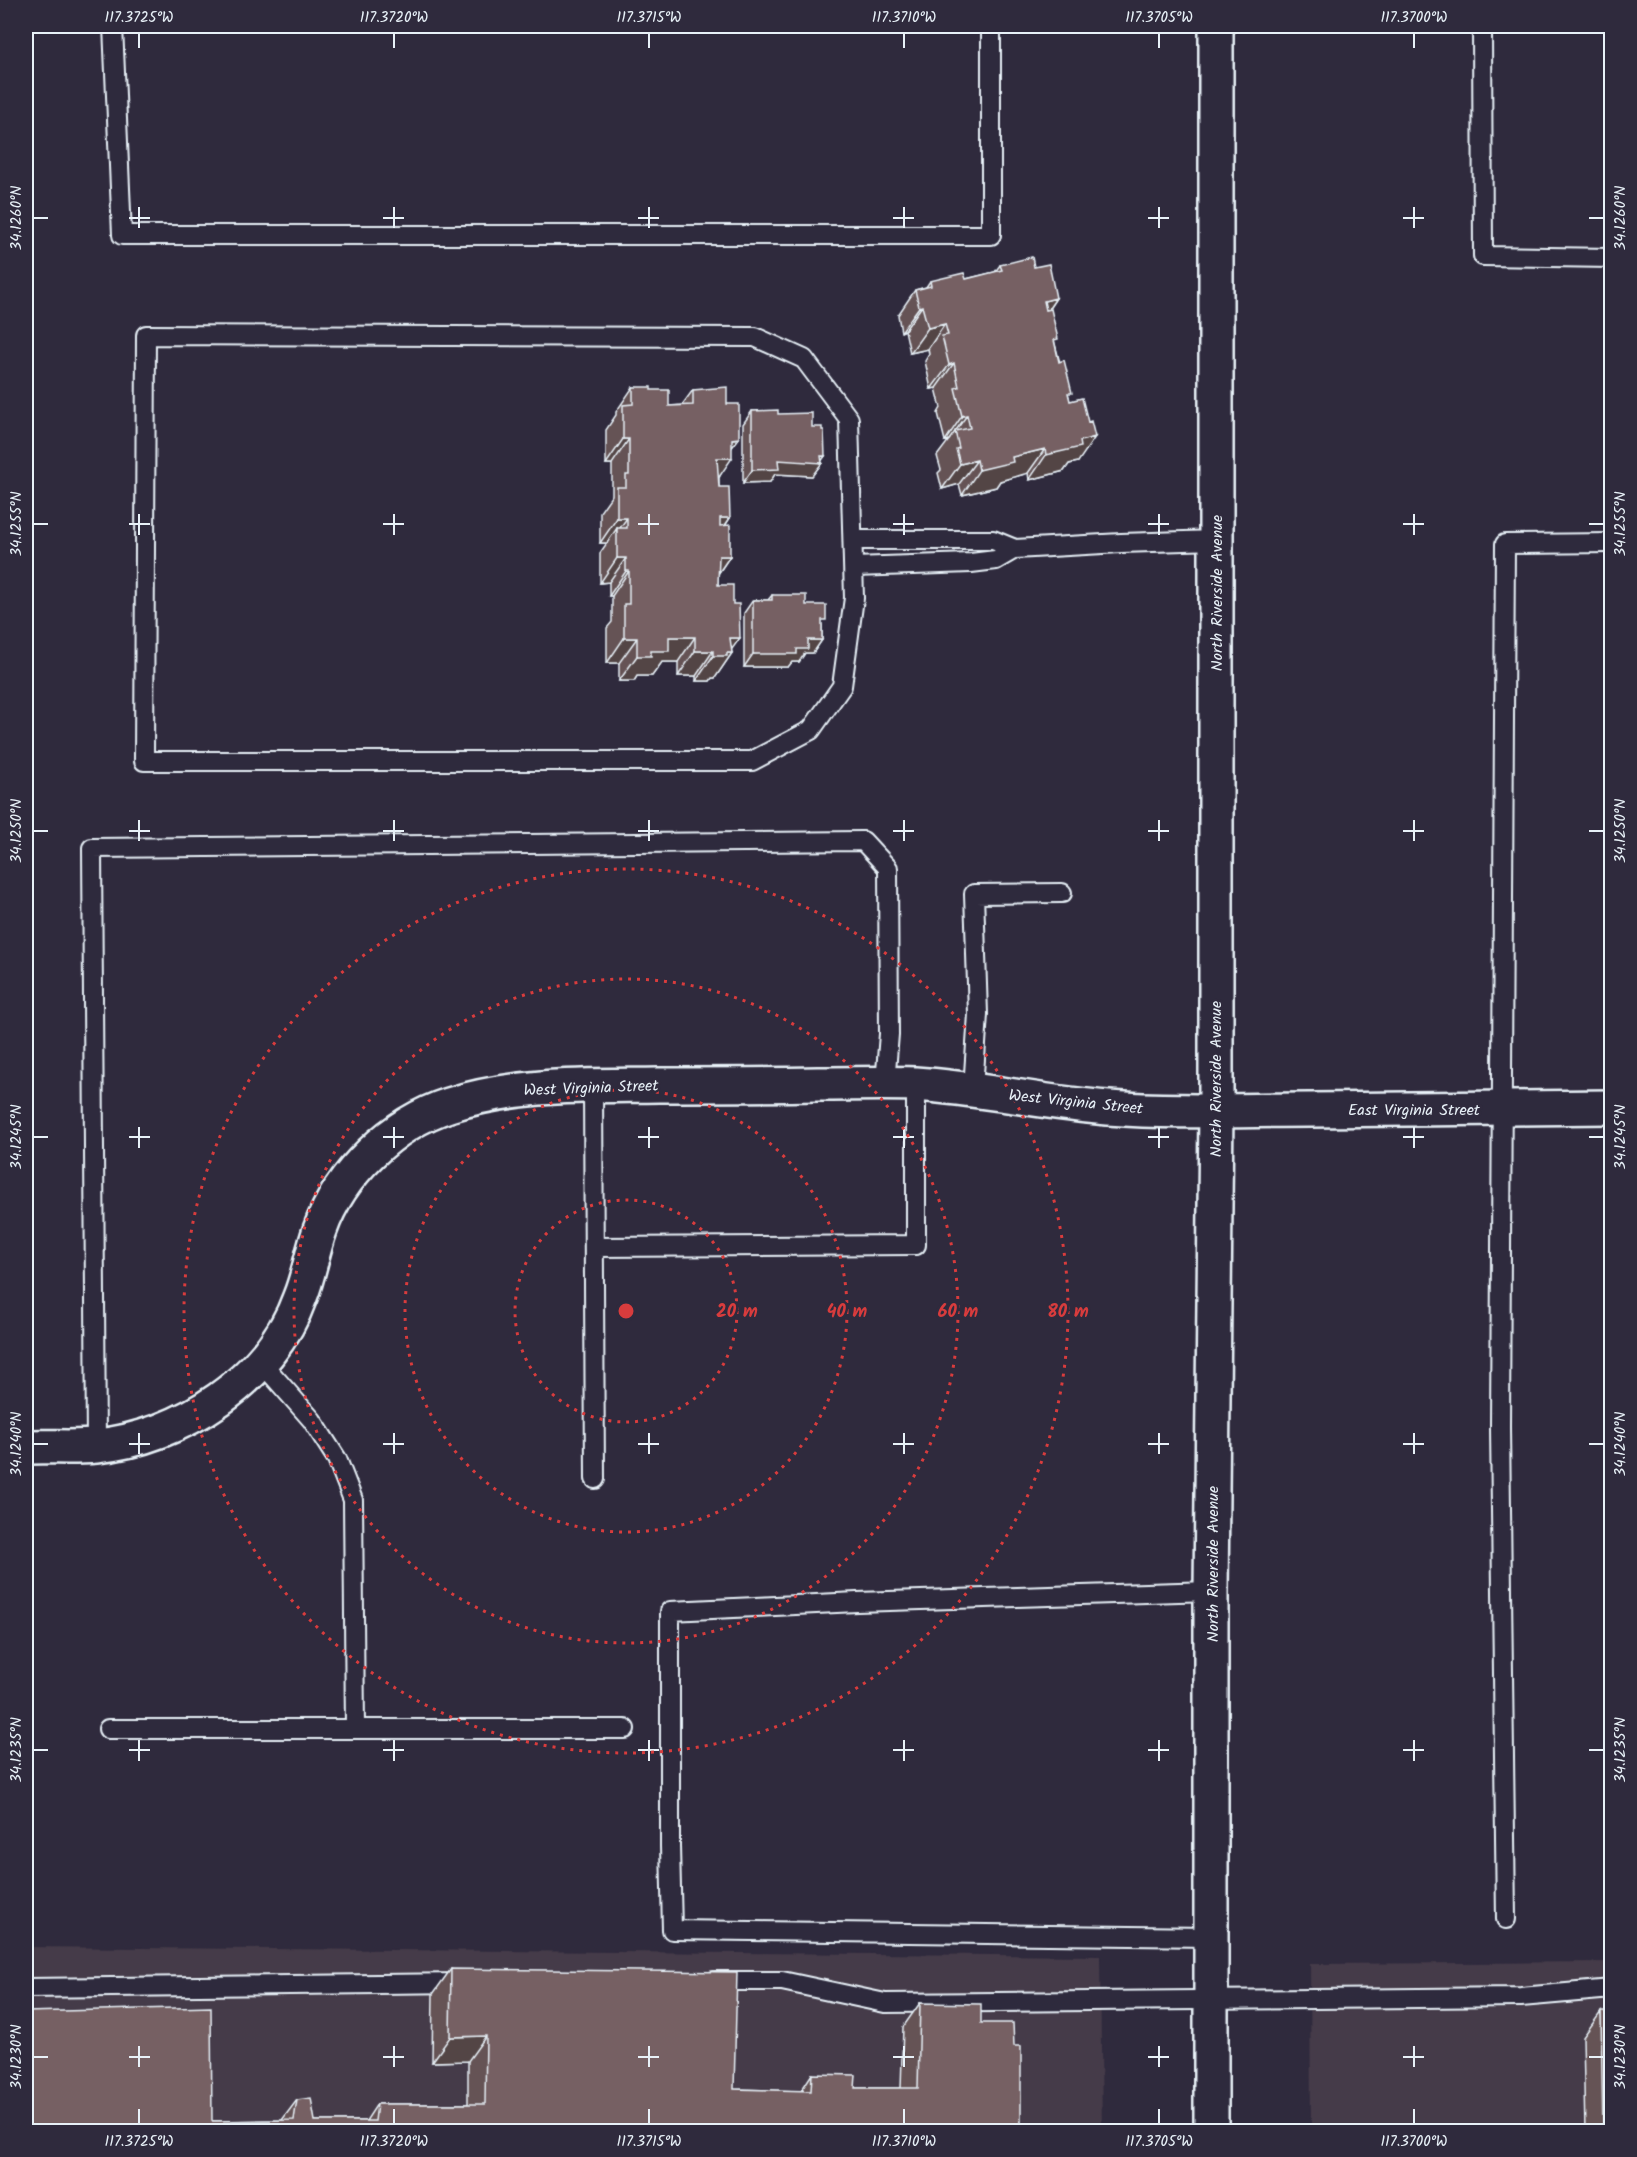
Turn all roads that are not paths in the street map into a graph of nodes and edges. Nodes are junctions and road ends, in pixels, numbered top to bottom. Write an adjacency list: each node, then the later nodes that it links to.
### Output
1 (113, 26): 2 (lane)
2 (991, 26)
3 (1216, 26): 7 (main road, North Riverside Avenue)
4 (1482, 26): 5 (lane)
5 (1611, 258)
6 (853, 540): 9 (lane); 10 (lane); 10 (lane)
7 (1216, 540): 9 (lane); 17 (main road, North Riverside Avenue)
8 (1611, 543): 16 (lane)
9 (1015, 549): 10 (lane)
10 (854, 567)
11 (1062, 893): 14 (lane)
12 (901, 1084): 13 (main road, West Virginia Street); 14 (main road, West Virginia Street); 18 (lane); 20 (lane)
13 (593, 1086): 18 (lane); 19 (main road, West Virginia Street)
14 (973, 1089): 17 (main road, West Virginia Street)
15 (1611, 1107): 16 (main road, East Virginia Street)
16 (1501, 1108): 17 (main road, East Virginia Street); 27 (lane)
17 (1216, 1110): 23 (main road, North Riverside Avenue)
18 (594, 1247): 22 (lane)
19 (261, 1362): 20 (main road, West Virginia Street); 25 (lane)
20 (96, 1446): 21 (main road, West Virginia Street)
21 (26, 1447)
22 (595, 1479)
23 (1211, 1592): 28 (main road, North Riverside Avenue); 28 (lane)
24 (108, 1729): 25 (lane)
25 (355, 1729): 26 (lane)
26 (625, 1729)
27 (1506, 1919)
28 (1210, 1937): 33 (main road, North Riverside Avenue)
29 (699, 1981): 33 (lane)
30 (487, 1983): 31 (lane)
31 (26, 1989)
32 (1611, 1989): 33 (lane)
33 (1210, 2000): 34 (main road, North Riverside Avenue)
34 (1211, 2132)

